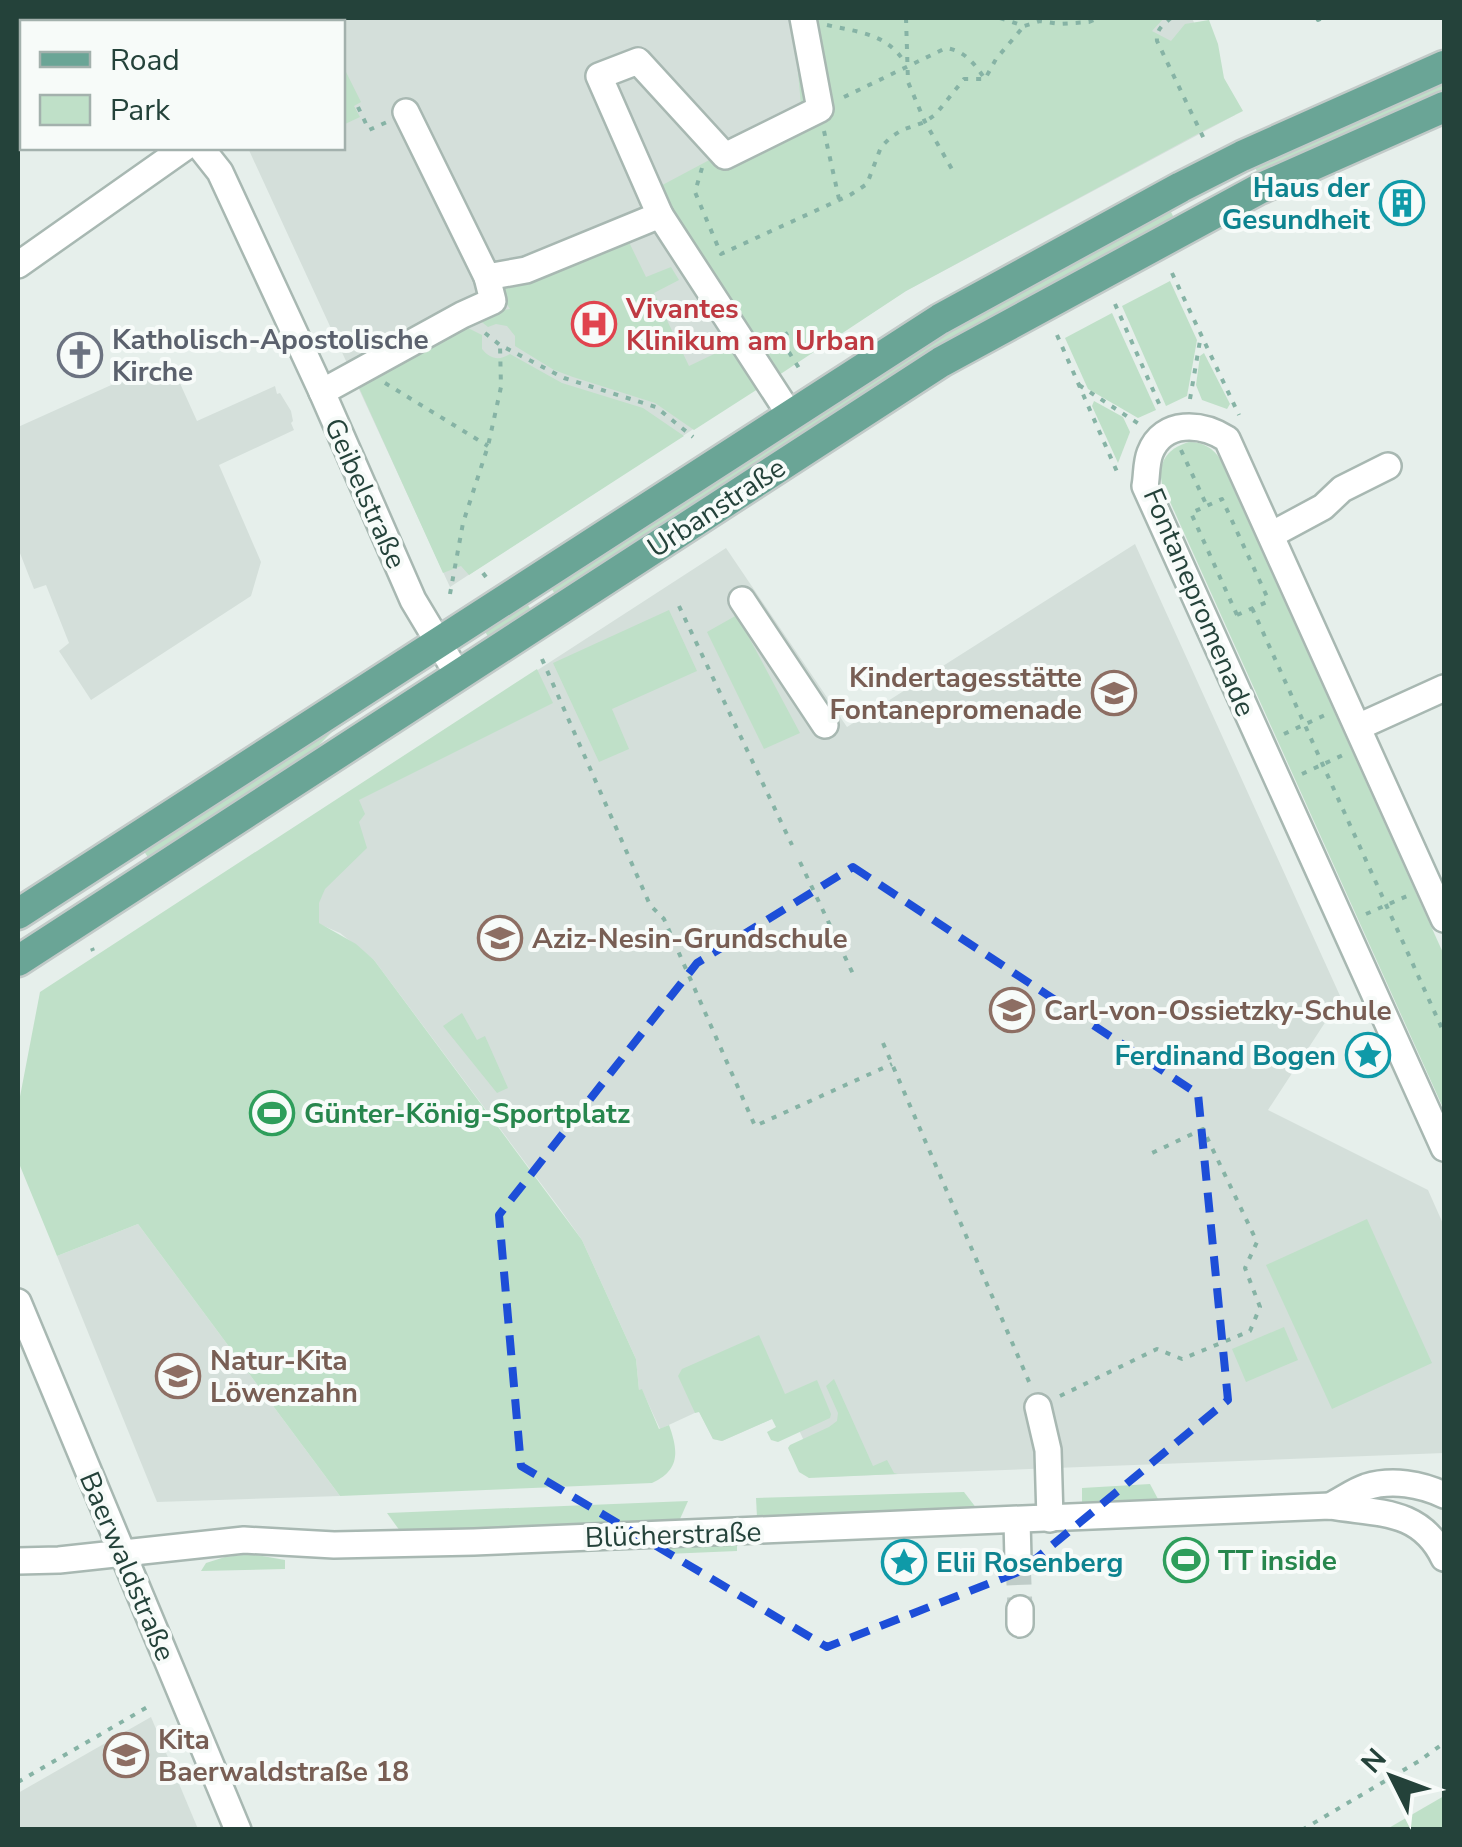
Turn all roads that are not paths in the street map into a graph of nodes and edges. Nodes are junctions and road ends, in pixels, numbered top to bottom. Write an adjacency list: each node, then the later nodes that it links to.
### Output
1 (803, 18): 8 (street)
2 (1444, 66): 7 (main road, Urbanstraße)
3 (1444, 107): 9 (main road, Urbanstraße)
4 (406, 112): 11 (street)
5 (181, 150): 10 (street)
6 (204, 150): 12 (street, Geibelstraße)
7 (1181, 188): 9 (street); 13 (main road, Urbanstraße)
8 (660, 216): 11 (street); 13 (street)
9 (1199, 221): 18 (main road, Urbanstraße)
10 (18, 266)
11 (487, 277): 12 (street)
12 (322, 392): 19 (street, Geibelstraße)
13 (790, 415): 16 (main road, Urbanstraße)
14 (1388, 466): 15 (street)
15 (1271, 535): 23 (street, Fontanepromenade); 29 (street, Fontanepromenade)
16 (527, 585): 18 (street); 19 (main road, Urbanstraße)
17 (742, 600): 22 (street)
18 (548, 617): 20 (main road, Urbanstraße)
19 (438, 644): 20 (street, Geibelstraße); 24 (main road, Urbanstraße)
20 (458, 674): 25 (main road, Urbanstraße)
21 (1444, 688): 23 (street)
22 (825, 725)
23 (1355, 739): 27 (street, Fontanepromenade)
24 (119, 850): 25 (street); 26 (main road, Urbanstraße)
25 (140, 882): 28 (main road, Urbanstraße)
26 (18, 914)
27 (1444, 919)
28 (18, 961)
29 (1444, 1148)
30 (18, 1302): 37 (street, Baerwaldstraße)
31 (1038, 1407): 34 (street)
32 (1444, 1495): 33 (street, Blücherstraße)
33 (1330, 1506): 34 (street, Blücherstraße); 36 (street, Blücherstraße)
34 (1050, 1519): 35 (street, Blücherstraße)
35 (1017, 1520): 37 (street, Blücherstraße); 38 (street)
36 (1444, 1552)
37 (122, 1553): 39 (street, Blücherstraße); 40 (street, Baerwaldstraße)
38 (1018, 1560)
39 (18, 1562)
40 (238, 1830)

